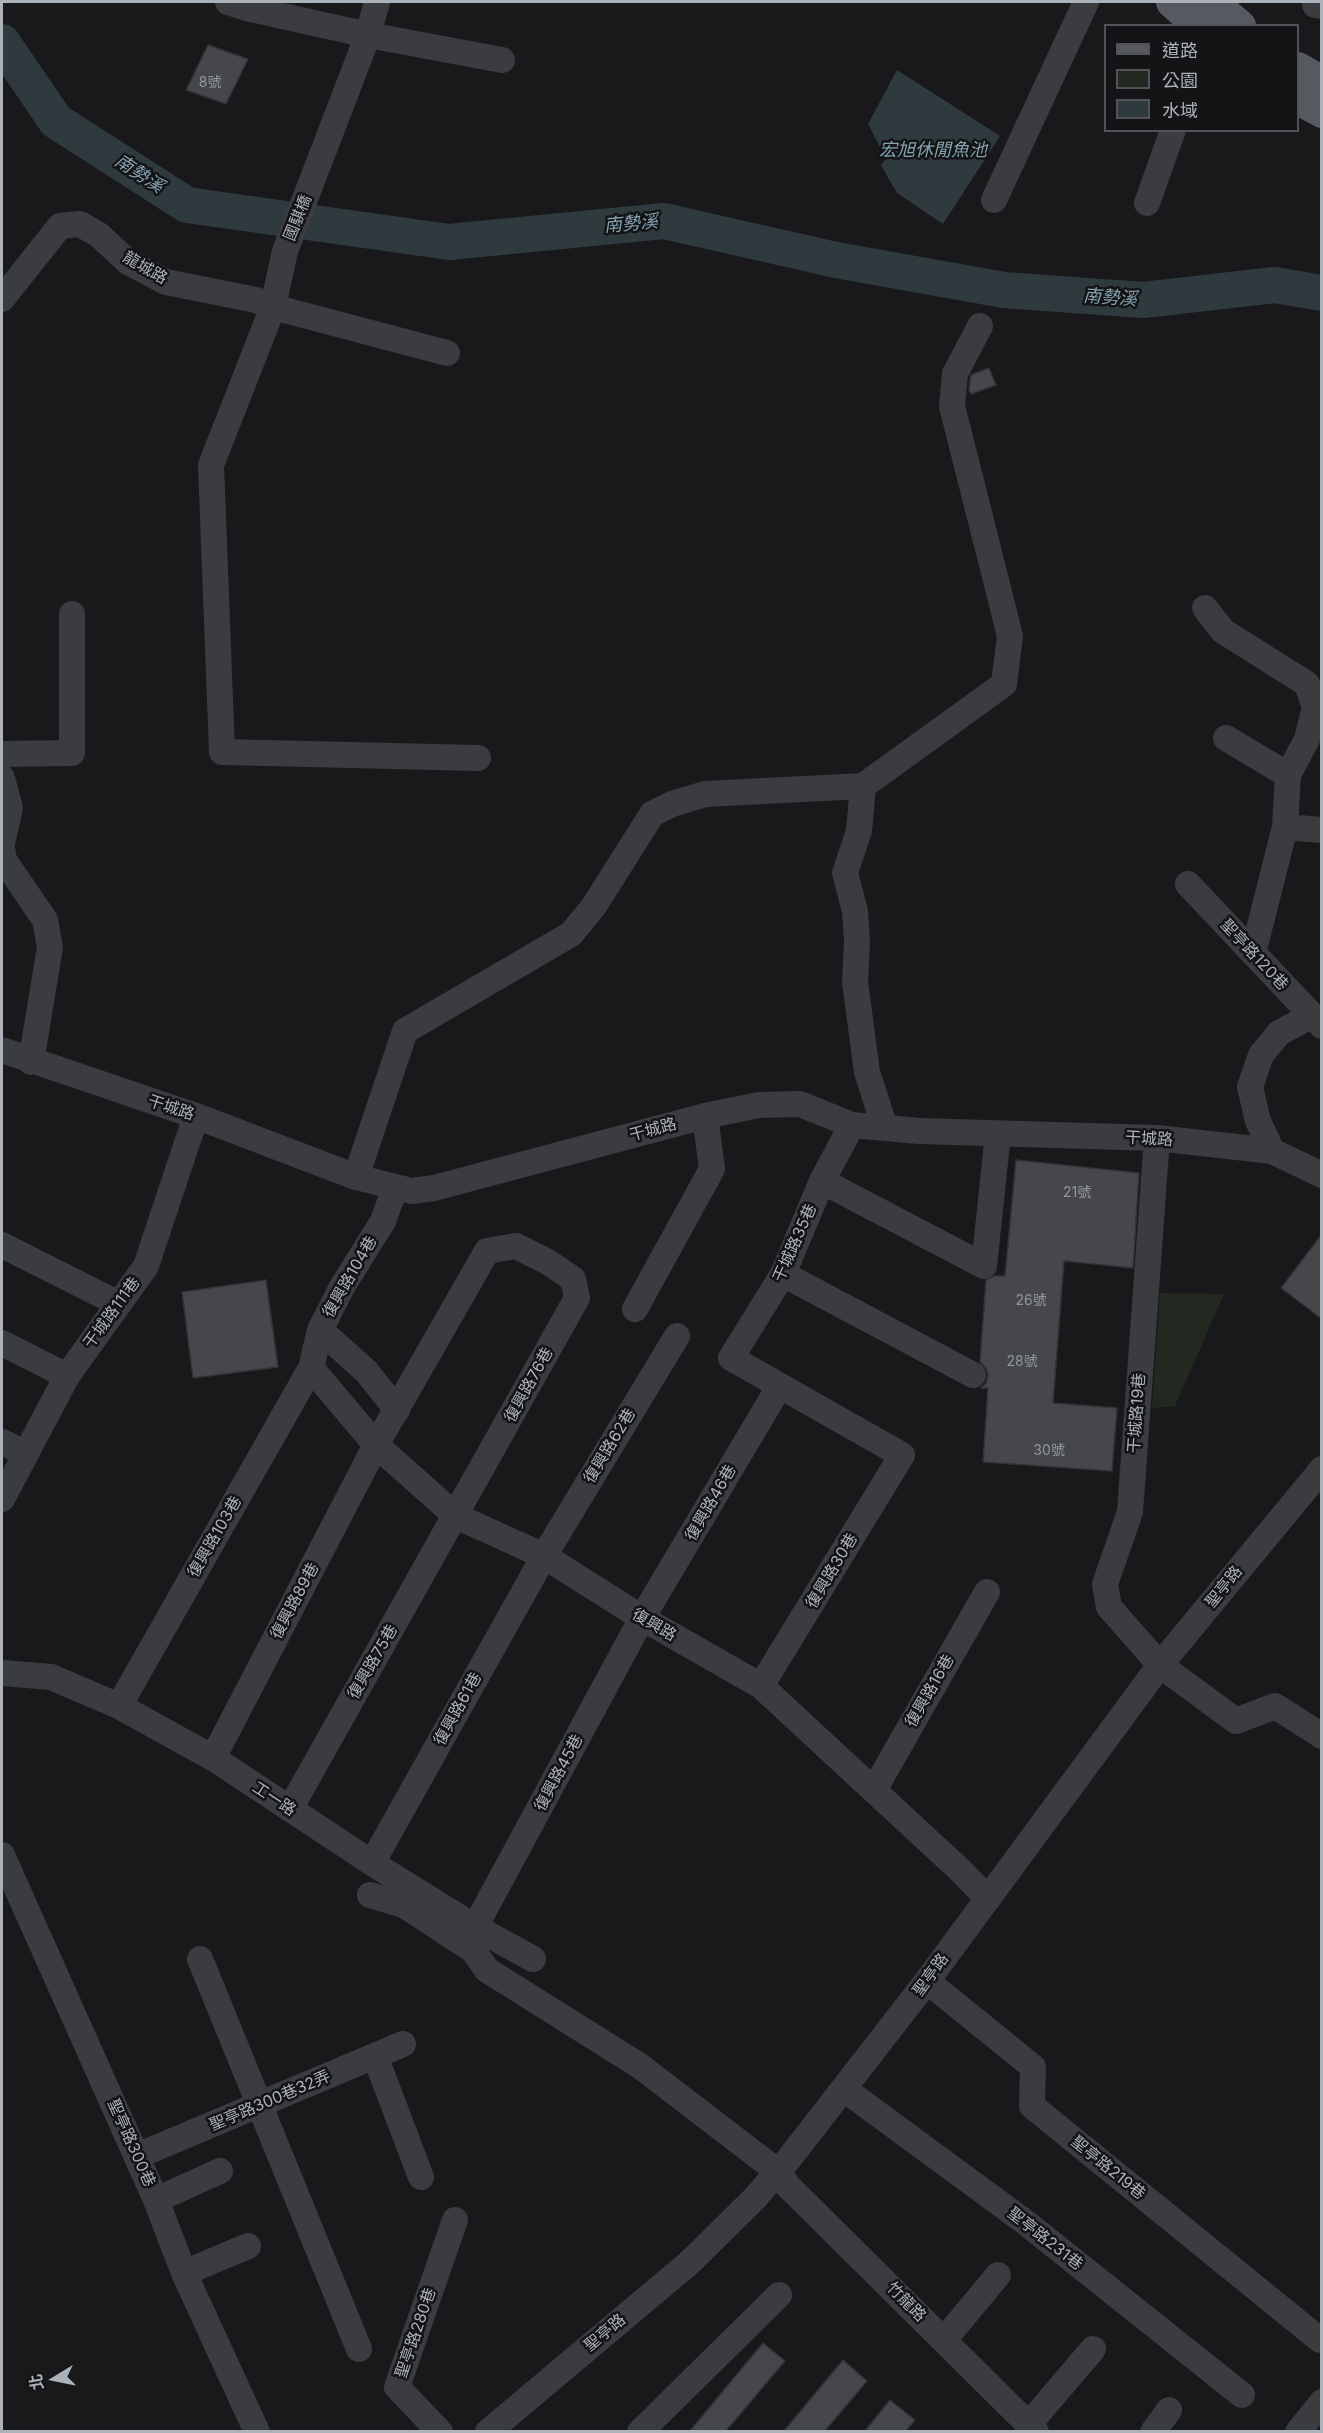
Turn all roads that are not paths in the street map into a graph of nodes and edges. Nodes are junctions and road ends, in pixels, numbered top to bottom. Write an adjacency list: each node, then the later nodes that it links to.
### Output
1 (228, 2): 8 (street)
2 (377, 2): 8 (street)
3 (1086, 2): 15 (street)
4 (1172, 2): 6 (main road)
5 (1212, 2): 7 (main road)
6 (1197, 24)
7 (1238, 24)
8 (368, 35): 9 (street); 18 (street, 國騏橋)
9 (502, 60)
10 (1299, 69): 11 (main road)
11 (1322, 82)
12 (1299, 100): 13 (main road)
13 (1322, 112)
14 (1172, 132): 16 (street)
15 (994, 200)
16 (1147, 203)
17 (2, 299): 18 (street, 龍城路)
18 (273, 307): 20 (street, 龍城路); 26 (street)
19 (980, 326): 29 (street)
20 (447, 352)
21 (1205, 608): 23 (street)
22 (72, 614): 25 (street)
23 (1314, 736): 27 (street)
24 (1226, 738): 27 (street)
25 (2, 754)
26 (478, 758)
27 (1288, 775): 30 (street)
28 (2, 778): 32 (street)
29 (863, 786): 42 (street); 47 (street)
30 (1285, 827): 31 (street); 35 (street)
31 (1322, 830)
32 (2, 843)
33 (2, 848): 38 (street)
34 (1188, 884): 35 (street, 聖亭路120巷)
35 (1253, 953): 36 (street, 聖亭路120巷)
36 (1316, 1021): 45 (street)
37 (2, 1050): 38 (street, 干城路)
38 (31, 1062): 39 (street, 干城路)
39 (196, 1116): 47 (street, 干城路); 52 (street, 干城路111巷)
40 (705, 1116): 41 (street, 干城路); 49 (street, 干城路); 53 (street)
41 (852, 1125): 42 (street, 干城路); 48 (street, 干城路35巷)
42 (885, 1128): 43 (street, 干城路)
43 (998, 1134): 44 (street, 干城路); 48 (street)
44 (1157, 1138): 45 (street, 干城路); 71 (street, 干城路19巷)
45 (1272, 1150): 46 (street, 干城路)
46 (1322, 1175)
47 (356, 1177): 49 (street, 干城路)
48 (822, 1181): 51 (street, 干城路35巷)
49 (394, 1188): 54 (street, 復興路104巷)
50 (2, 1245): 52 (street)
51 (783, 1274): 58 (street); 60 (street, 干城路35巷)
52 (117, 1303): 59 (street, 干城路111巷)
53 (634, 1309)
54 (320, 1330): 57 (street, 復興路104巷); 61 (street)
55 (677, 1336): 68 (street, 復興路62巷)
56 (2, 1343): 59 (street)
57 (311, 1368): 63 (street, 復興路); 74 (street, 復興路103巷)
58 (973, 1375)
59 (67, 1376): 64 (street, 干城路111巷)
60 (779, 1387): 70 (street, 復興路46巷); 73 (street, 復興路30巷)
61 (398, 1410): 63 (street, 復興路89巷); 67 (street, 復興路76巷)
62 (2, 1442): 64 (street)
63 (376, 1445): 67 (street, 復興路); 76 (street, 復興路89巷)
64 (26, 1454): 66 (street, 干城路111巷)
65 (1322, 1469): 71 (street, 聖亭路)
66 (2, 1499)
67 (456, 1515): 68 (street, 復興路); 78 (street, 復興路75巷)
68 (543, 1556): 70 (street, 復興路); 80 (street, 復興路61巷)
69 (987, 1592): 77 (street, 復興路16巷)
70 (642, 1618): 73 (street, 復興路); 83 (street, 復興路45巷)
71 (1160, 1665): 75 (street, 干城路19巷); 82 (street, 聖亭路)
72 (2, 1673): 74 (street, 工一路)
73 (761, 1686): 77 (street, 復興路)
74 (119, 1706): 76 (street, 工一路)
75 (1322, 1736)
76 (213, 1758): 78 (street, 工一路)
77 (874, 1790): 82 (street, 復興路)
78 (290, 1809): 80 (street, 工一路)
79 (2, 1855): 91 (street, 聖亭路300巷)
80 (372, 1863): 83 (street, 工一路)
81 (370, 1895): 93 (street, 竹龍路)
82 (988, 1899): 86 (street, 聖亭路)
83 (475, 1927): 85 (street, 工一路)
84 (200, 1959): 90 (street)
85 (533, 1959)
86 (927, 1981): 89 (street, 聖亭路); 102 (street, 聖亭路219巷)
87 (403, 2044): 88 (street, 聖亭路300巷32弄)
88 (375, 2056): 90 (street, 聖亭路300巷32弄); 94 (street)
89 (844, 2089): 93 (street, 聖亭路); 105 (street, 聖亭路231巷)
90 (260, 2106): 91 (street, 聖亭路300巷32弄); 103 (street)
91 (137, 2156): 95 (street, 聖亭路300巷)
92 (220, 2171): 95 (street)
93 (777, 2171): 101 (street, 竹龍路); 111 (street, 聖亭路)
94 (421, 2177)
95 (156, 2200): 98 (street, 聖亭路300巷)
96 (455, 2220): 110 (street, 聖亭路280巷)
97 (248, 2246): 98 (street)
98 (184, 2273): 109 (street, 聖亭路300巷)
99 (998, 2275): 101 (street)
100 (779, 2295): 112 (street)
101 (944, 2340): 108 (street, 竹龍路)
102 (1320, 2340)
103 (359, 2349)
104 (1093, 2349): 108 (street)
105 (1242, 2395)
106 (1322, 2402): 114 (street)
107 (1169, 2410): 113 (street)
108 (1033, 2428)
109 (257, 2432)
110 (440, 2432)
111 (488, 2432)
112 (639, 2432)
113 (1153, 2432)
114 (1298, 2432)

